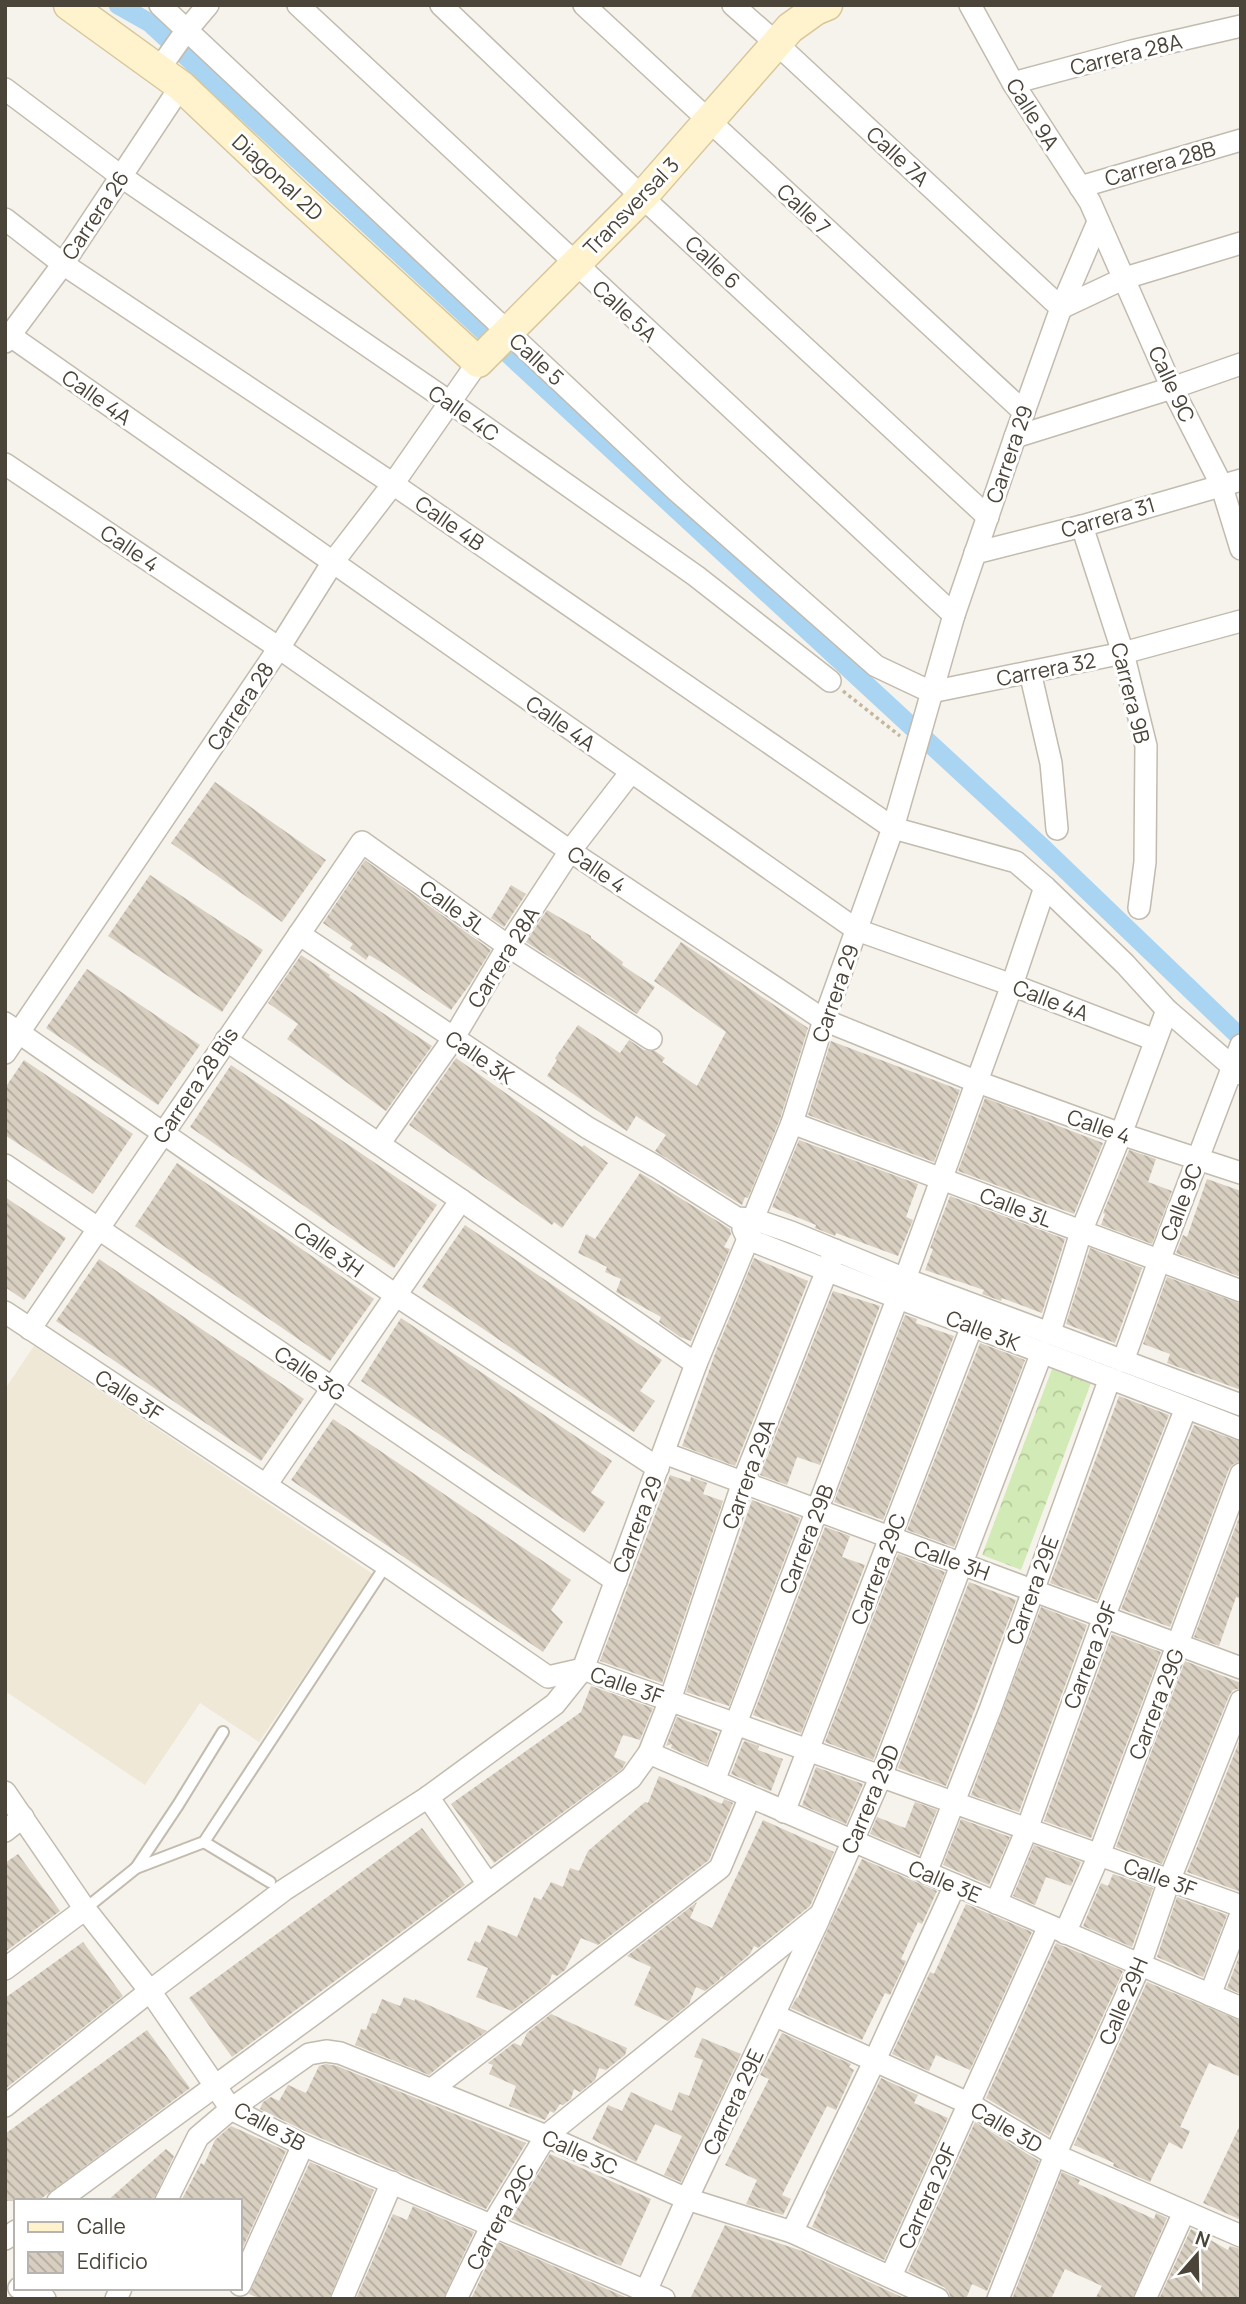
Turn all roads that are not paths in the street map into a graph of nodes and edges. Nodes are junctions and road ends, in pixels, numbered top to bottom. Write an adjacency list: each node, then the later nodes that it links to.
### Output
1 (69, 5): 12 (street, Diagonal 2D)
2 (160, 5): 12 (street, Calle 5)
3 (208, 5): 12 (street, Carrera 26)
4 (298, 5): 24 (street, Calle 5A)
5 (441, 5): 19 (street, Calle 6)
6 (584, 5): 15 (street, Calle 7)
7 (733, 5): 11 (street, Calle 7A)
8 (827, 5): 11 (street)
9 (970, 5): 13 (street, Calle 9A)
10 (1241, 26): 13 (street, Carrera 28A)
11 (776, 43): 15 (street, Transversal 3); 26 (street, Calle 7A)
12 (175, 56): 17 (street, Carrera 26); 28 (street, Calle 5); 28 (street, Diagonal 2D)
13 (1013, 83): 18 (street, Calle 9A)
14 (5, 89): 17 (street, Calle 4C)
15 (709, 123): 19 (street, Transversal 3); 32 (street, Calle 7)
16 (1241, 140): 18 (street, Carrera 28B)
17 (122, 177): 23 (street, Carrera 26); 31 (street, Calle 4C)
18 (1080, 187): 21 (street, Calle 9A)
19 (642, 197): 24 (street, Transversal 3); 37 (street, Calle 6)
20 (5, 219): 23 (street, Calle 4B)
21 (1098, 222): 25 (street, Calle 9C); 26 (street, Carrera 29)
22 (1241, 243): 25 (street)
23 (63, 264): 27 (street, Carrera 26); 36 (street, Calle 4B)
24 (575, 264): 28 (street, Transversal 3); 42 (street, Calle 5A)
25 (1125, 278): 26 (street); 30 (street, Calle 9C)
26 (1061, 308): 32 (street, Carrera 29)
27 (7, 337): 41 (street, Calle 4A)
28 (494, 346): 31 (street, Carrera 28); 48 (street, Calle 5)
29 (1241, 364): 30 (street)
30 (1172, 388): 33 (street); 35 (street, Calle 9C)
31 (451, 403): 36 (street, Carrera 28); 47 (street, Calle 4C)
32 (1024, 411): 33 (street, Carrera 29)
33 (1015, 437): 37 (street, Carrera 29)
34 (5, 464): 44 (street, Calle 4)
35 (1231, 482): 38 (street, Carrera 31); 39 (street, Calle 9C)
36 (393, 484): 41 (street, Carrera 28); 50 (street, Calle 4B)
37 (988, 517): 40 (street, Carrera 29)
38 (1082, 526): 40 (street, Carrera 31); 45 (street, Carrera 9B)
39 (1241, 549)
40 (975, 553): 42 (street, Carrera 29)
41 (333, 562): 44 (street, Carrera 28); 49 (street, Calle 4A)
42 (954, 615): 48 (street, Carrera 29)
43 (1241, 621): 45 (street, Carrera 32)
44 (279, 649): 53 (street, Calle 4); 62 (street, Carrera 28)
45 (1123, 653): 46 (street, Carrera 32); 55 (street, Carrera 9B)
46 (1030, 672): 48 (street, Carrera 32); 51 (street)
47 (830, 681)
48 (931, 692): 50 (street, Carrera 29)
49 (631, 772): 53 (street, Carrera 28A); 56 (street, Calle 4A)
50 (894, 828): 54 (street); 56 (street, Carrera 29)
51 (1057, 828)
52 (362, 842): 57 (street, Carrera 28 Bis); 58 (street, Calle 3L)
53 (570, 851): 58 (street, Carrera 28A); 61 (street, Calle 4)
54 (1045, 887): 59 (street, Carrera 29B); 60 (street)
55 (1139, 908)
56 (857, 930): 59 (street, Calle 4A); 61 (street, Carrera 29)
57 (299, 934): 64 (street, Calle 3K); 65 (street, Carrera 28 Bis)
58 (509, 946): 63 (street, Calle 3L); 64 (street, Carrera 28A)
59 (1012, 985): 66 (street, Calle 4A); 69 (street, Carrera 29B)
60 (1167, 1010): 66 (street, Carrera 29D); 68 (street)
61 (824, 1020): 69 (street, Calle 4); 70 (street, Carrera 29)
62 (12, 1027): 67 (street, Carrera 28); 71 (street, Calle 3H)
63 (651, 1038)
64 (453, 1039): 73 (street, Carrera 28A); 79 (street, Calle 3K)
65 (226, 1040): 71 (street, Carrera 28 Bis); 73 (street)
66 (1156, 1040): 72 (street, Carrera 29D)
67 (5, 1053)
68 (1238, 1060): 74 (street, Calle 9C)
69 (975, 1081): 72 (street, Calle 4); 77 (street, Carrera 29B)
70 (792, 1123): 77 (street, Calle 3L); 79 (street, Carrera 29)
71 (163, 1132): 80 (street, Carrera 28 Bis); 87 (street, Calle 3H)
72 (1121, 1134): 74 (street, Calle 4); 81 (street, Carrera 29D)
73 (379, 1144): 78 (street)
74 (1197, 1158): 76 (street, Calle 4); 83 (street, Calle 9C)
75 (5, 1165): 80 (street, Calle 3G)
76 (1241, 1173)
77 (940, 1179): 81 (street, Calle 3L); 85 (street, Carrera 29B)
78 (461, 1200): 87 (street); 92 (street)
79 (746, 1226): 82 (street, Calle 3K); 84 (street, Calle 3K); 92 (street, Carrera 29)
80 (98, 1229): 90 (street, Carrera 28 Bis); 94 (street, Calle 3G)
81 (1081, 1231): 83 (street, Calle 3L); 91 (street, Carrera 29D)
82 (835, 1250): 84 (street, Carrera 29A); 85 (street, Calle 3K)
83 (1159, 1261): 86 (street, Calle 3L); 93 (street, Calle 9C)
84 (827, 1271): 85 (street, Calle 3K); 100 (street, Carrera 29A)
85 (902, 1288): 89 (street, Calle 3K); 91 (street, Calle 3K); 102 (street, Carrera 29B)
86 (1241, 1291)
87 (397, 1296): 94 (street); 98 (street, Calle 3H)
88 (5, 1312): 90 (street, Calle 3F)
89 (972, 1326): 91 (street, Calle 3K); 103 (street, Carrera 29C)
90 (30, 1329): 101 (street, Calle 3F)
91 (1046, 1342): 93 (street, Calle 3K); 104 (street, Carrera 29D)
92 (696, 1364): 98 (street, Carrera 29)
93 (1117, 1369): 95 (street, Calle 3K); 96 (street, Calle 3K); 107 (street, Carrera 29E)
94 (332, 1388): 101 (street); 106 (street, Calle 3G)
95 (1241, 1405)
96 (1186, 1408): 97 (street, Calle 3K); 108 (street, Carrera 29F)
97 (1241, 1429)
98 (661, 1461): 100 (street, Calle 3H); 106 (street, Carrera 29)
99 (1241, 1474): 109 (street, Carrera 29G)
100 (743, 1482): 102 (street, Calle 3H); 112 (street, Carrera 29A)
101 (266, 1485): 105 (street, Calle 3F)
102 (817, 1510): 103 (street, Calle 3H); 114 (street, Carrera 29B)
103 (891, 1537): 104 (street, Calle 3H); 116 (street, Carrera 29C)
104 (962, 1564): 107 (street, Calle 3H); 118 (street, Carrera 29D)
105 (386, 1565): 111 (street, Calle 3F); 129 (lane)
106 (615, 1581): 111 (street, Carrera 29)
107 (1032, 1590): 108 (street, Calle 3H); 123 (street, Carrera 29E)
108 (1104, 1617): 109 (street, Calle 3H); 126 (street, Carrera 29F)
109 (1178, 1645): 110 (street, Calle 3H); 130 (street, Carrera 29G)
110 (1241, 1668)
111 (583, 1669): 112 (street, Calle 3F); 121 (street, Carrera 29)
112 (670, 1700): 114 (street, Calle 3F); 117 (street, Carrera 29A)
113 (1241, 1701): 133 (street, Calle 29H)
114 (734, 1723): 116 (street, Calle 3F); 119 (street, Carrera 29B)
115 (223, 1732): 131 (lane)
116 (809, 1750): 118 (street, Calle 3F); 124 (street, Carrera 29C)
117 (649, 1753): 119 (street, Calle 3E); 135 (street, Carrera 29A)
118 (881, 1776): 123 (street, Calle 3F); 128 (street, Carrera 29D)
119 (714, 1781): 122 (street, Calle 3E)
120 (5, 1792): 125 (street, Calle 3B)
121 (428, 1797): 135 (street); 145 (street, Carrera 29)
122 (750, 1797): 124 (street, Calle 3E); 151 (street)
123 (955, 1803): 126 (street, Calle 3F); 132 (street, Carrera 29E)
124 (785, 1812): 128 (street, Calle 3E)
125 (23, 1818): 127 (street); 139 (street, Calle 3B)
126 (1027, 1829): 130 (street, Calle 3F); 137 (street, Carrera 29F)
127 (5, 1831)
128 (853, 1841): 132 (street, Calle 3E); 140 (street, Carrera 29D)
129 (204, 1842): 131 (lane); 134 (lane)
130 (1099, 1855): 133 (street, Calle 3F); 142 (street, Carrera 29G)
131 (135, 1868): 139 (lane)
132 (926, 1873): 136 (street, Calle 3E)
133 (1168, 1881): 138 (street, Calle 3F); 143 (street, Calle 29H)
134 (270, 1882)
135 (488, 1884): 150 (street, Carrera 29A)
136 (955, 1885): 137 (street, Calle 3E); 149 (street)
137 (996, 1903): 142 (street, Calle 3E)
138 (1241, 1906)
139 (85, 1909): 144 (street); 145 (street, Calle 3B)
140 (821, 1913): 148 (street, Carrera 29E); 155 (street, Carrera 29D)
141 (1241, 1914): 146 (street)
142 (1057, 1929): 143 (street, Calle 3E); 152 (street, Carrera 29F)
143 (1140, 1965): 146 (street, Calle 3E); 157 (street, Calle 29H)
144 (5, 1969)
145 (150, 1991): 150 (street, Calle 3B); 153 (street, Carrera 29)
146 (1210, 1995): 147 (street, Calle 3E)
147 (1241, 2008)
148 (774, 2015): 149 (street, Calle 3D); 161 (street, Carrera 29E)
149 (874, 2062): 152 (street, Calle 3D); 164 (street)
150 (216, 2085): 154 (street, Calle 3B); 159 (street, Carrera 29A)
151 (432, 2089): 154 (street, Calle 3C); 155 (street, Calle 3C)
152 (968, 2104): 157 (street, Calle 3D); 166 (street, Carrera 29F)
153 (5, 2106)
154 (231, 2109): 156 (street, Calle 3B); 160 (street, Calle 3C)
155 (546, 2136): 161 (street, Calle 3C); 163 (street, Carrera 29C)
156 (303, 2146): 158 (street, Calle 3B); 167 (street)
157 (1055, 2155): 162 (street, Calle 3D); 174 (street, Calle 29H)
158 (392, 2182): 163 (street, Calle 3B); 171 (street)
159 (61, 2199)
160 (167, 2199)
161 (687, 2199): 164 (street, Calle 3C); 169 (street, Carrera 29E)
162 (1184, 2212): 165 (street, Calle 3D); 175 (street)
163 (492, 2225): 169 (street, Calle 3B); 172 (street, Carrera 29C)
164 (792, 2232): 166 (street, Calle 3C)
165 (1241, 2236)
166 (891, 2276): 173 (street, Calle 3C)
167 (242, 2279)
168 (20, 2290): 170 (street)
169 (655, 2295)
170 (45, 2299)
171 (342, 2299)
172 (456, 2299)
173 (938, 2299)
174 (998, 2299)
175 (1145, 2299)

